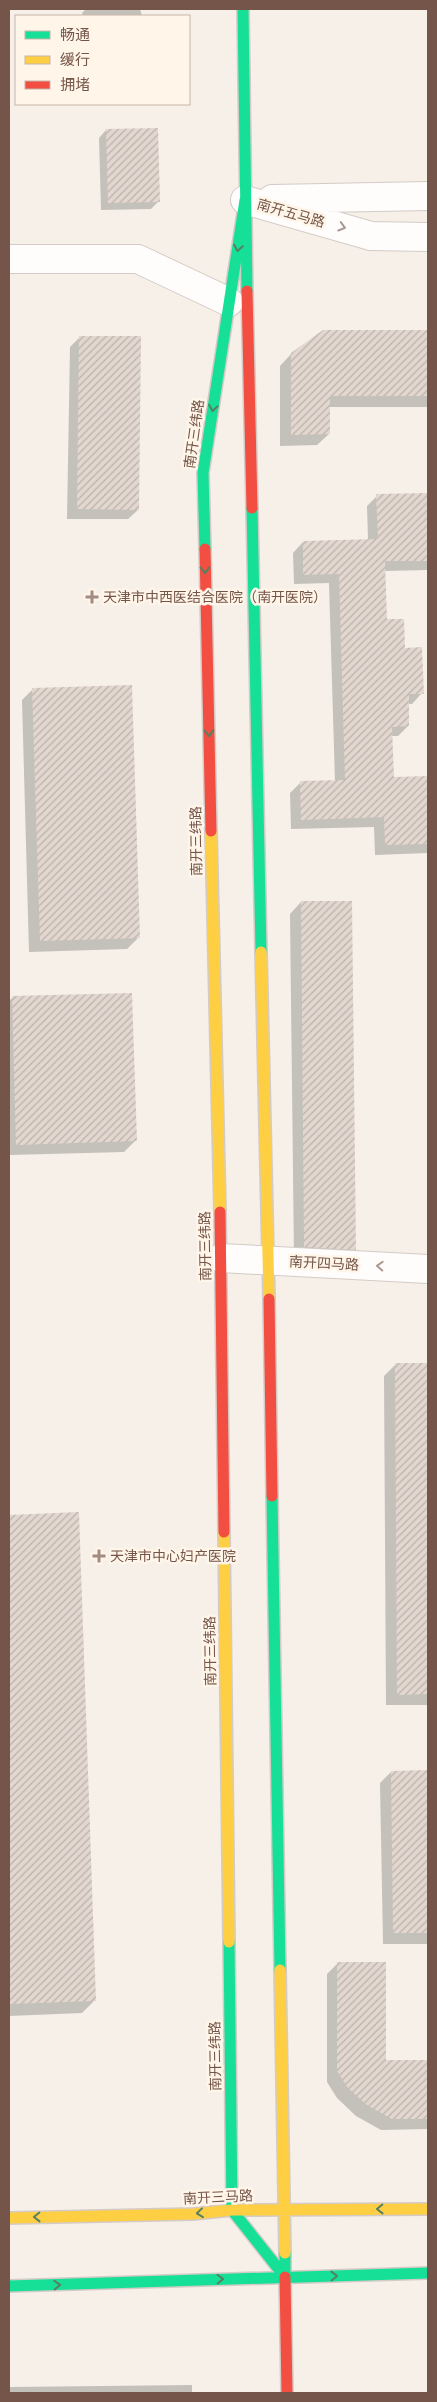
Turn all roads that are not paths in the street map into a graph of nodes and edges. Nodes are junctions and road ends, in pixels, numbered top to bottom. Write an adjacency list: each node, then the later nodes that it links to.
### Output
1 (244, 9): 3 (street, 南开三纬路)
2 (428, 196): 3 (street, 南开五马路)
3 (245, 200): 4 (street, 南开五马路, one-way to 4); 6 (street, 南开三纬路, one-way to 6); 8 (street, 南开三纬路)
4 (428, 237)
5 (9, 259): 6 (street)
6 (229, 302): 7 (street, 南开三纬路, one-way to 7)
7 (221, 1258): 8 (street, 南开四马路); 11 (street, 南开三纬路)
8 (268, 1261): 9 (street, 南开四马路, one-way to 8); 12 (street, 南开三纬路)
9 (428, 1268)
10 (428, 2209): 12 (street, 南开三马路, one-way to 12)
11 (232, 2210): 12 (street, 南开三马路); 13 (street, 南开三马路, one-way to 13); 15 (street)
12 (283, 2210): 15 (street, 南开三纬路)
13 (9, 2218)
14 (428, 2274): 15 (street, one-way to 14)
15 (285, 2277): 16 (street, one-way to 15); 17 (street, 南开三纬路)
16 (9, 2286)
17 (288, 2393)

